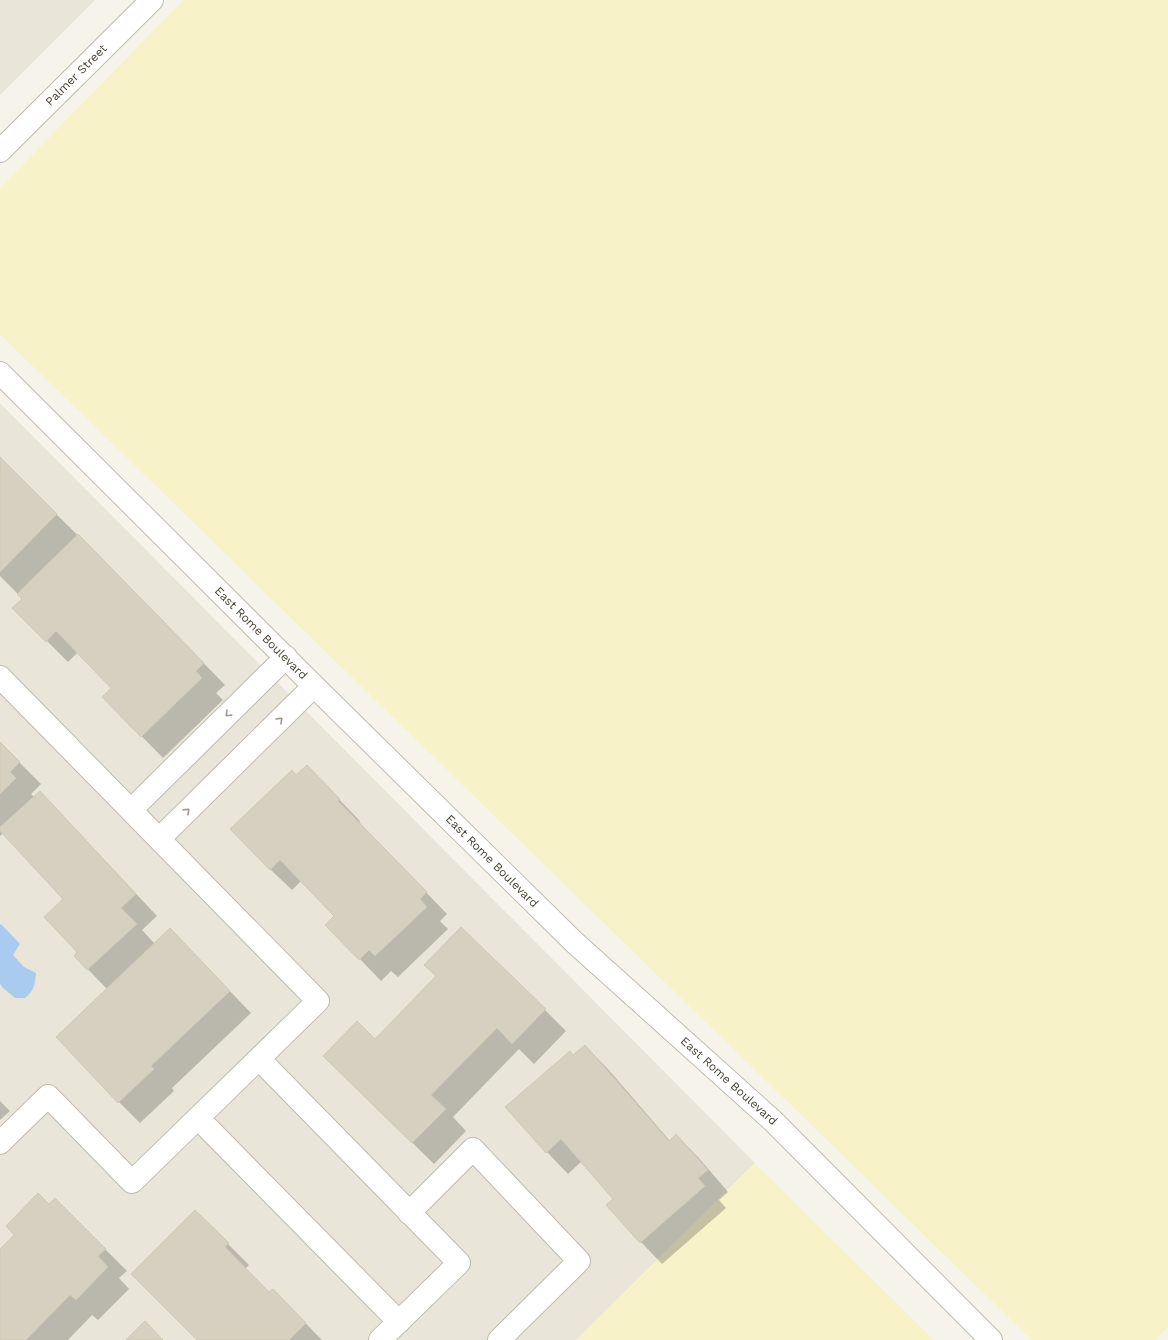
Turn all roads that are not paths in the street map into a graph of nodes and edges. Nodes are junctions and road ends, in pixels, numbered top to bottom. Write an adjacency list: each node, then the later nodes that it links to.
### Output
1 (152, 0): 2 (street, Palmer Street)
2 (0, 151)
3 (0, 373): 4 (street, East Rome Boulevard)
4 (286, 657): 6 (street, East Rome Boulevard); 7 (street, one-way to 7)
5 (0, 677): 7 (street)
6 (314, 686): 8 (street, one-way to 6); 16 (street, East Rome Boulevard)
7 (132, 810): 8 (street)
8 (159, 839): 9 (street)
9 (259, 1059): 10 (street); 12 (street)
10 (198, 1118): 11 (street); 13 (street)
11 (0, 1143)
12 (409, 1213): 13 (street); 15 (street)
13 (399, 1322): 14 (street)
14 (380, 1340)
15 (499, 1340)
16 (991, 1340)

